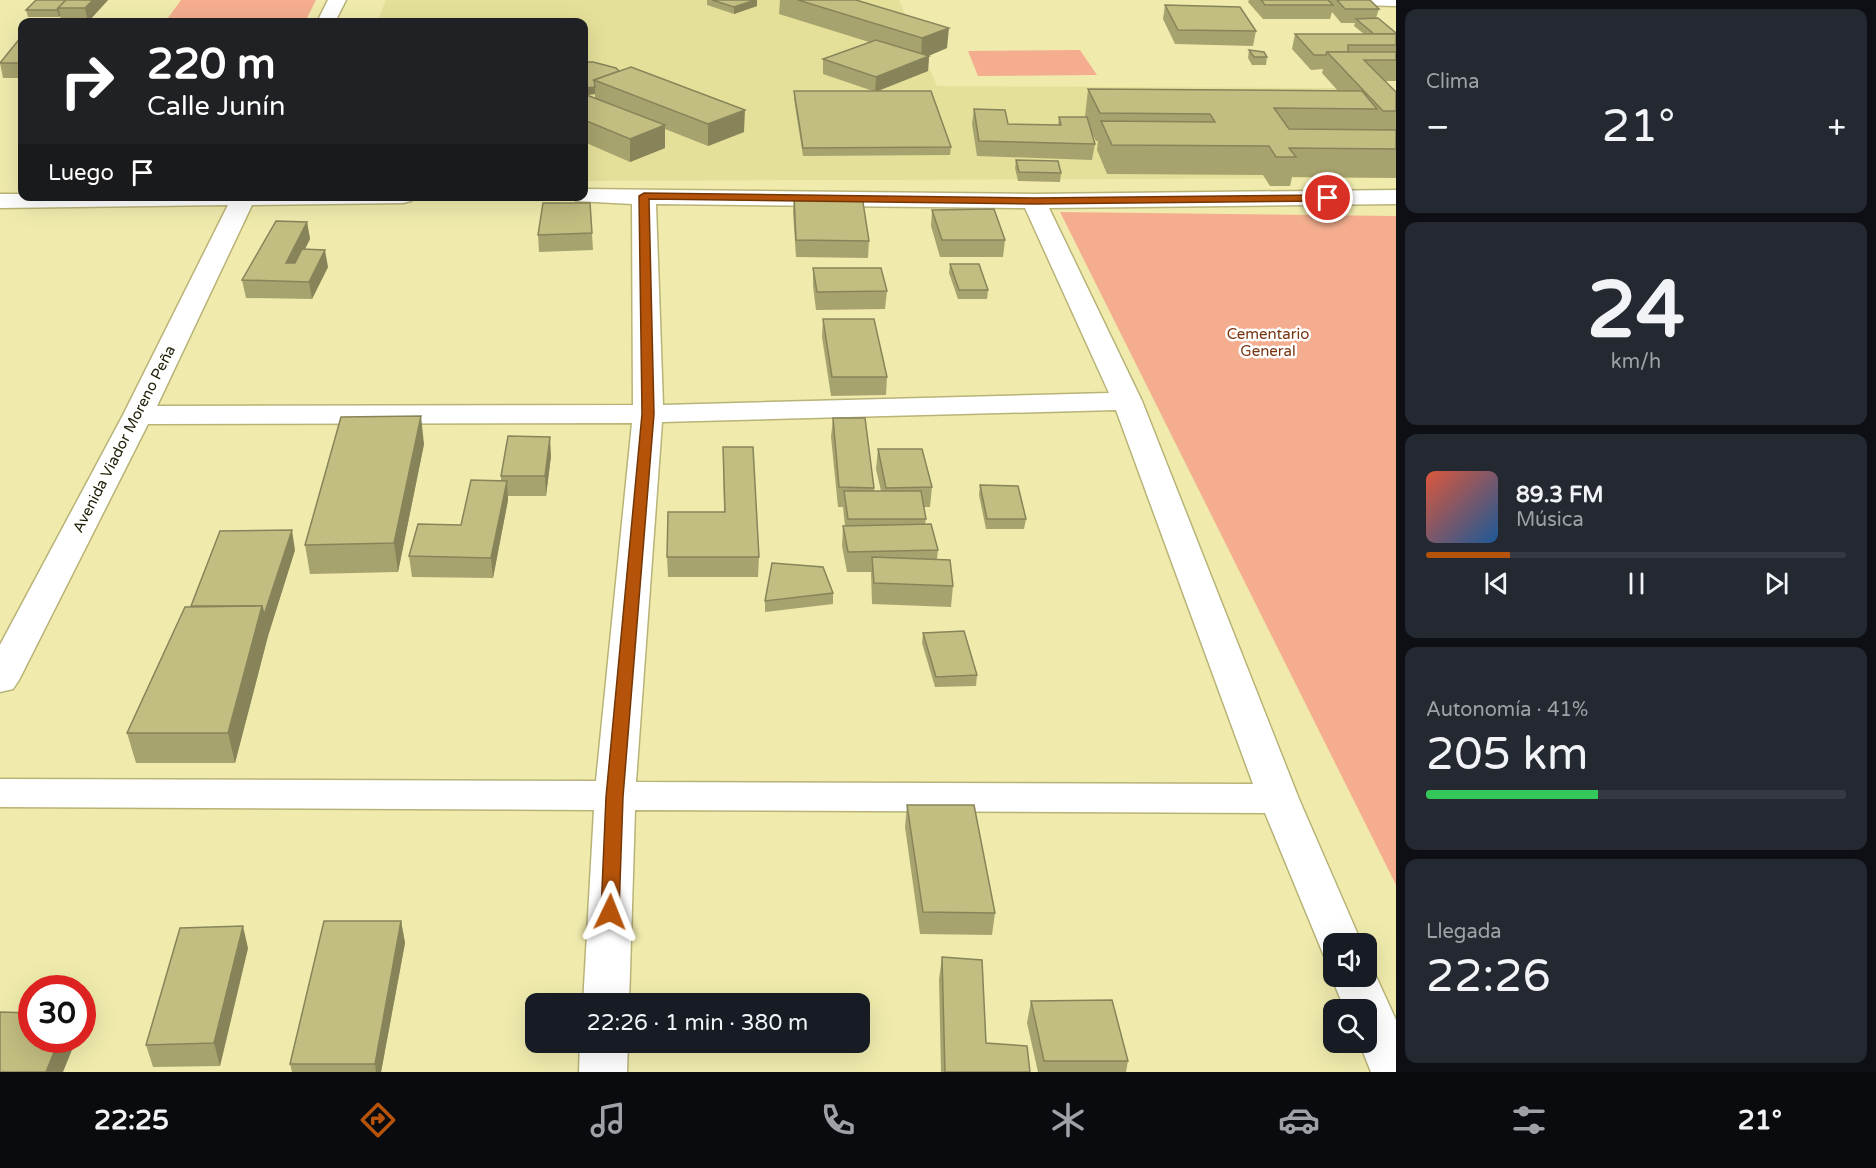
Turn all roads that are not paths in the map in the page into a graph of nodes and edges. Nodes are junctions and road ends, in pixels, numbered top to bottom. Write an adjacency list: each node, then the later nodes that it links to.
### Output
1 (337, 0): 4 (street)
2 (1356, 0): 3 (street)
3 (1396, 1)
4 (328, 18)
5 (588, 196): 6 (street)
6 (644, 196): 11 (street); 13 (street)
7 (1396, 197): 11 (street)
8 (0, 201): 9 (street)
9 (18, 201)
10 (242, 201): 14 (street, Avenida Viador Moreno Peña)
11 (1034, 201): 12 (street)
12 (1127, 401): 13 (street); 18 (street)
13 (648, 414): 14 (street); 17 (street)
14 (138, 415): 15 (street, Avenida Viador Moreno Peña)
15 (0, 680)
16 (0, 793): 17 (street)
17 (615, 797): 18 (street); 21 (street)
18 (1279, 799): 19 (street)
19 (1335, 933)
20 (1359, 987): 24 (street)
21 (606, 993)
22 (604, 1053): 23 (street)
23 (603, 1072)
24 (1395, 1072)

